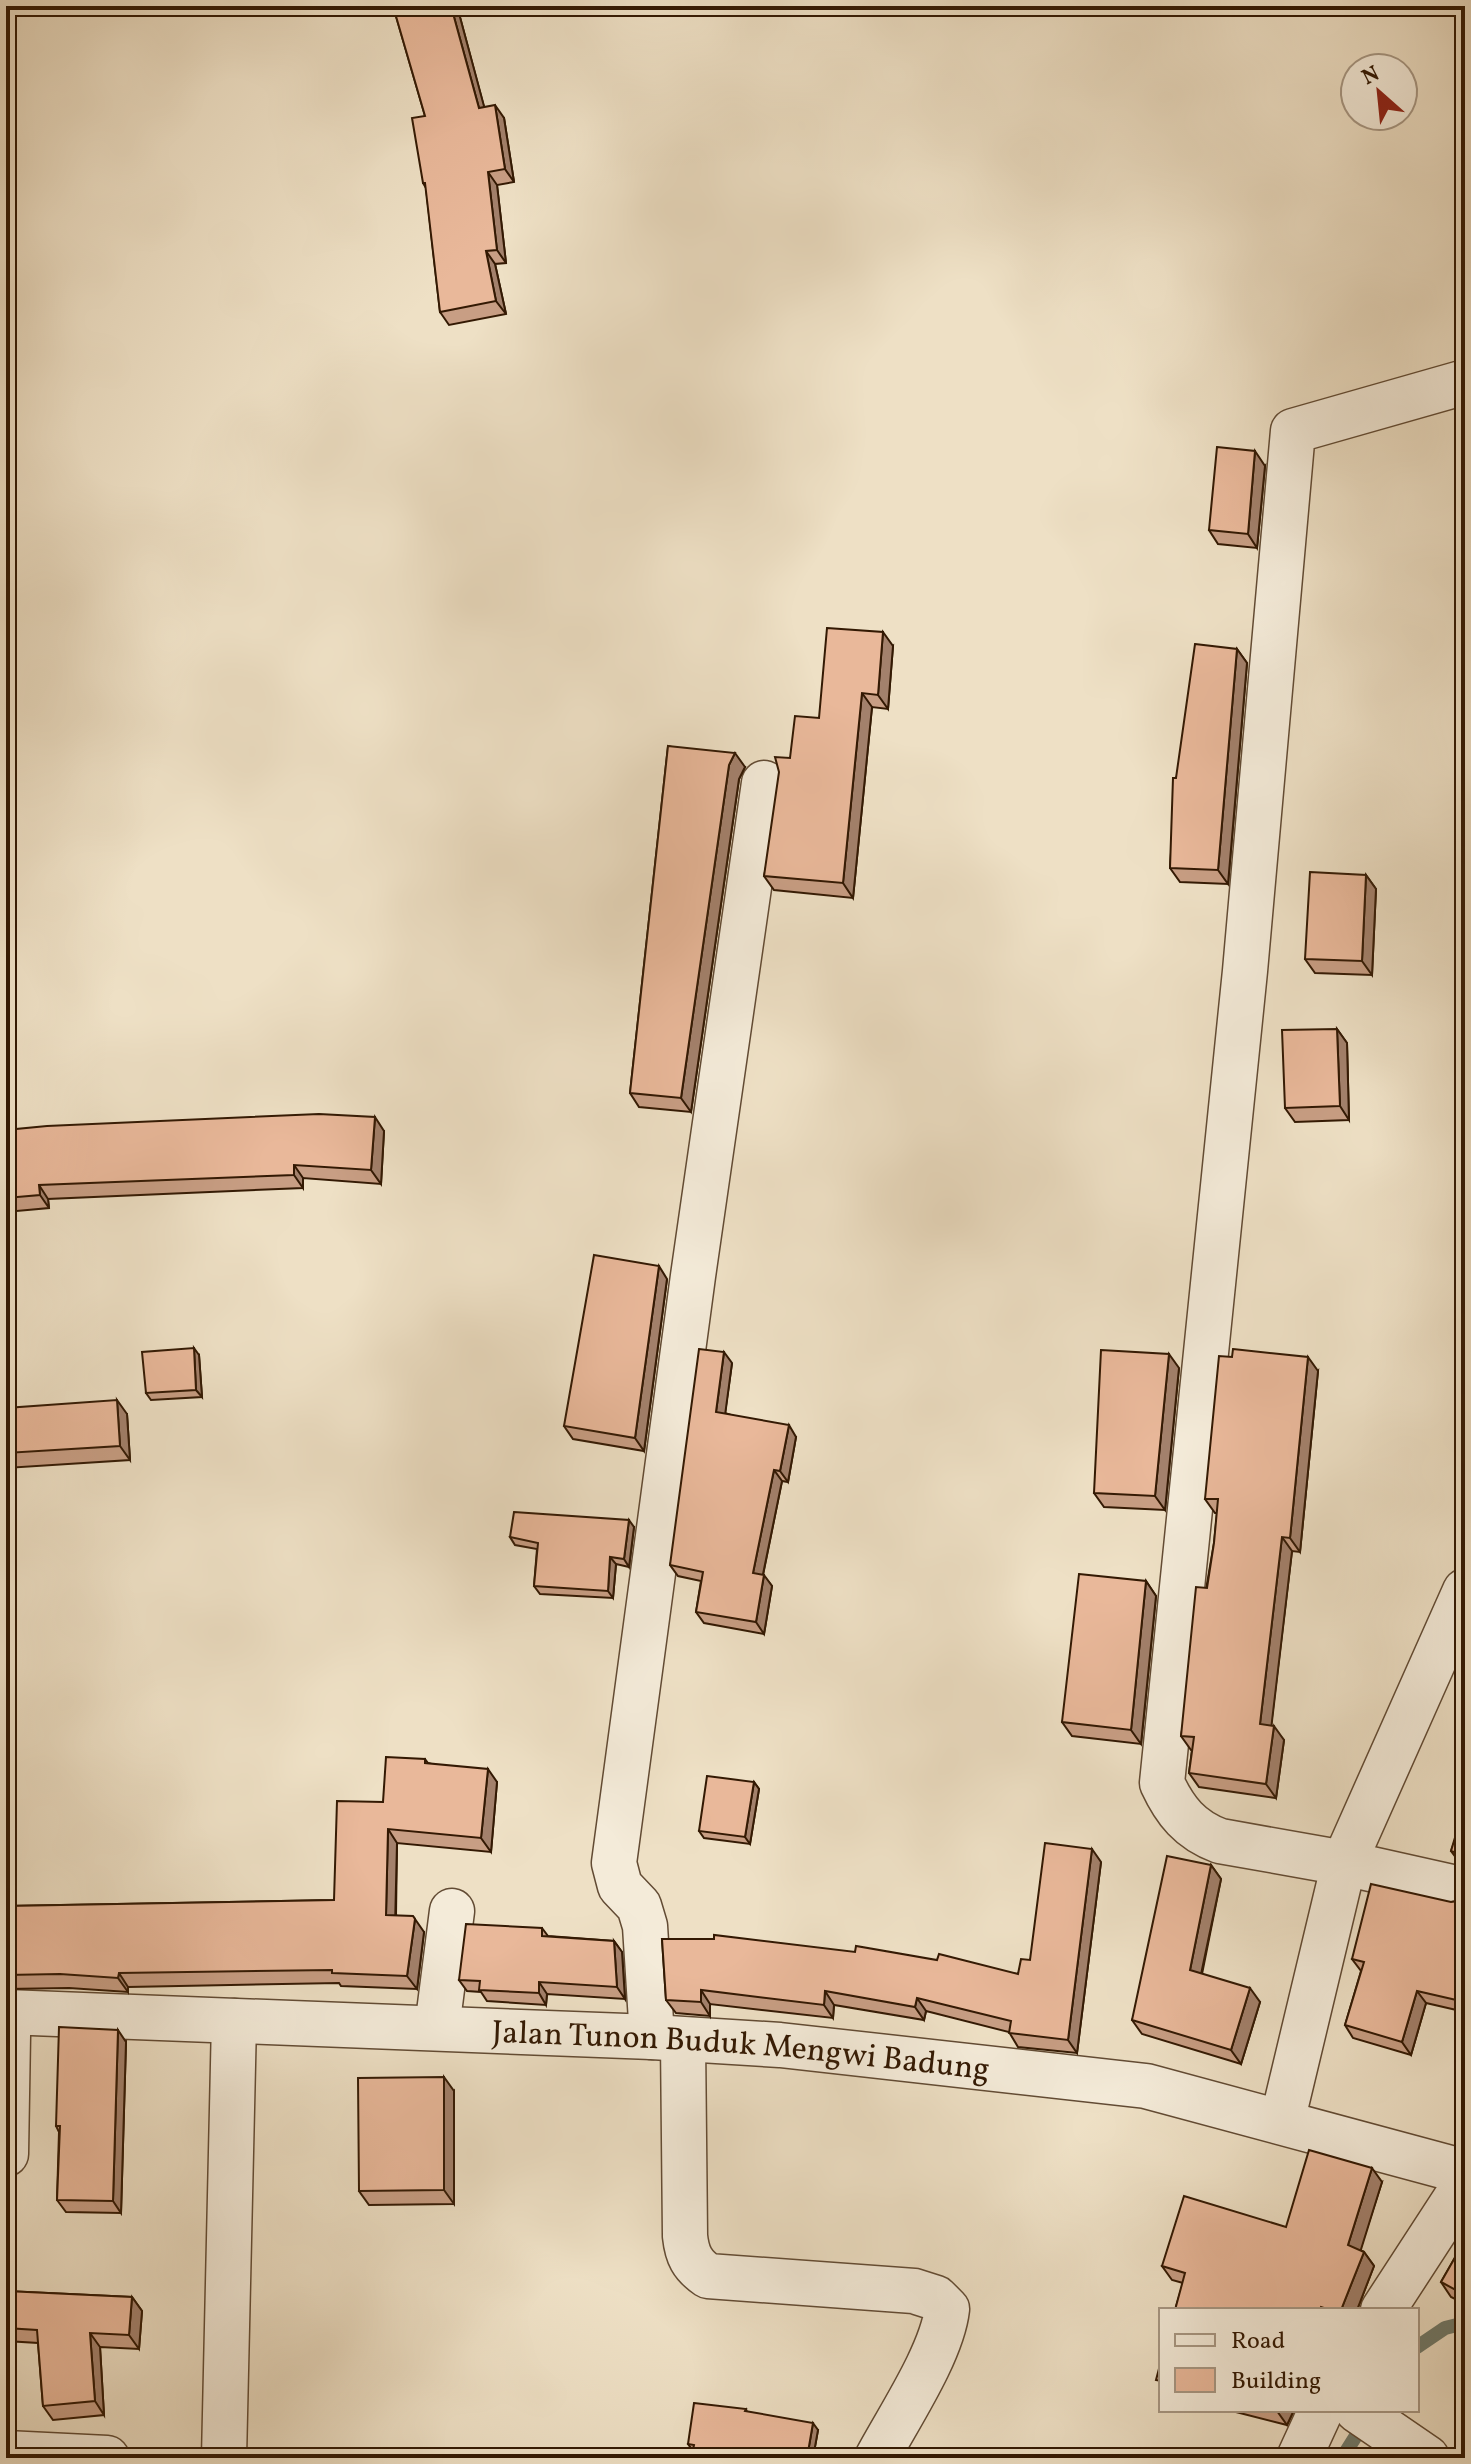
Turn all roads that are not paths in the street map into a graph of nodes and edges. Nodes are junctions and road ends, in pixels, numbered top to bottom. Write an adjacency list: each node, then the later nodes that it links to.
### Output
1 (1465, 382): 4 (street)
2 (764, 783): 10 (street)
3 (1465, 1591): 4 (street)
4 (1344, 1863): 5 (street); 11 (street)
5 (1465, 1890)
6 (452, 1911): 9 (street)
7 (234, 2021): 8 (street, Jalan Tunon Buduk Mengwi Badung); 9 (street, Jalan Tunon Buduk Mengwi Badung); 20 (street)
8 (7, 2024): 12 (street)
9 (437, 2028): 10 (street, Jalan Tunon Buduk Mengwi Badung)
10 (668, 2039): 11 (street, Jalan Tunon Buduk Mengwi Badung); 21 (street)
11 (1282, 2122): 13 (street, Jalan Tunon Buduk Mengwi Badung)
12 (6, 2154)
13 (1465, 2172)
14 (1465, 2184): 15 (street)
15 (1384, 2308)
16 (1320, 2412): 22 (street)
17 (1360, 2412): 23 (street)
18 (6, 2453): 19 (street)
19 (107, 2458)
20 (224, 2458)
21 (877, 2458)
22 (1299, 2458)
23 (1427, 2458)

